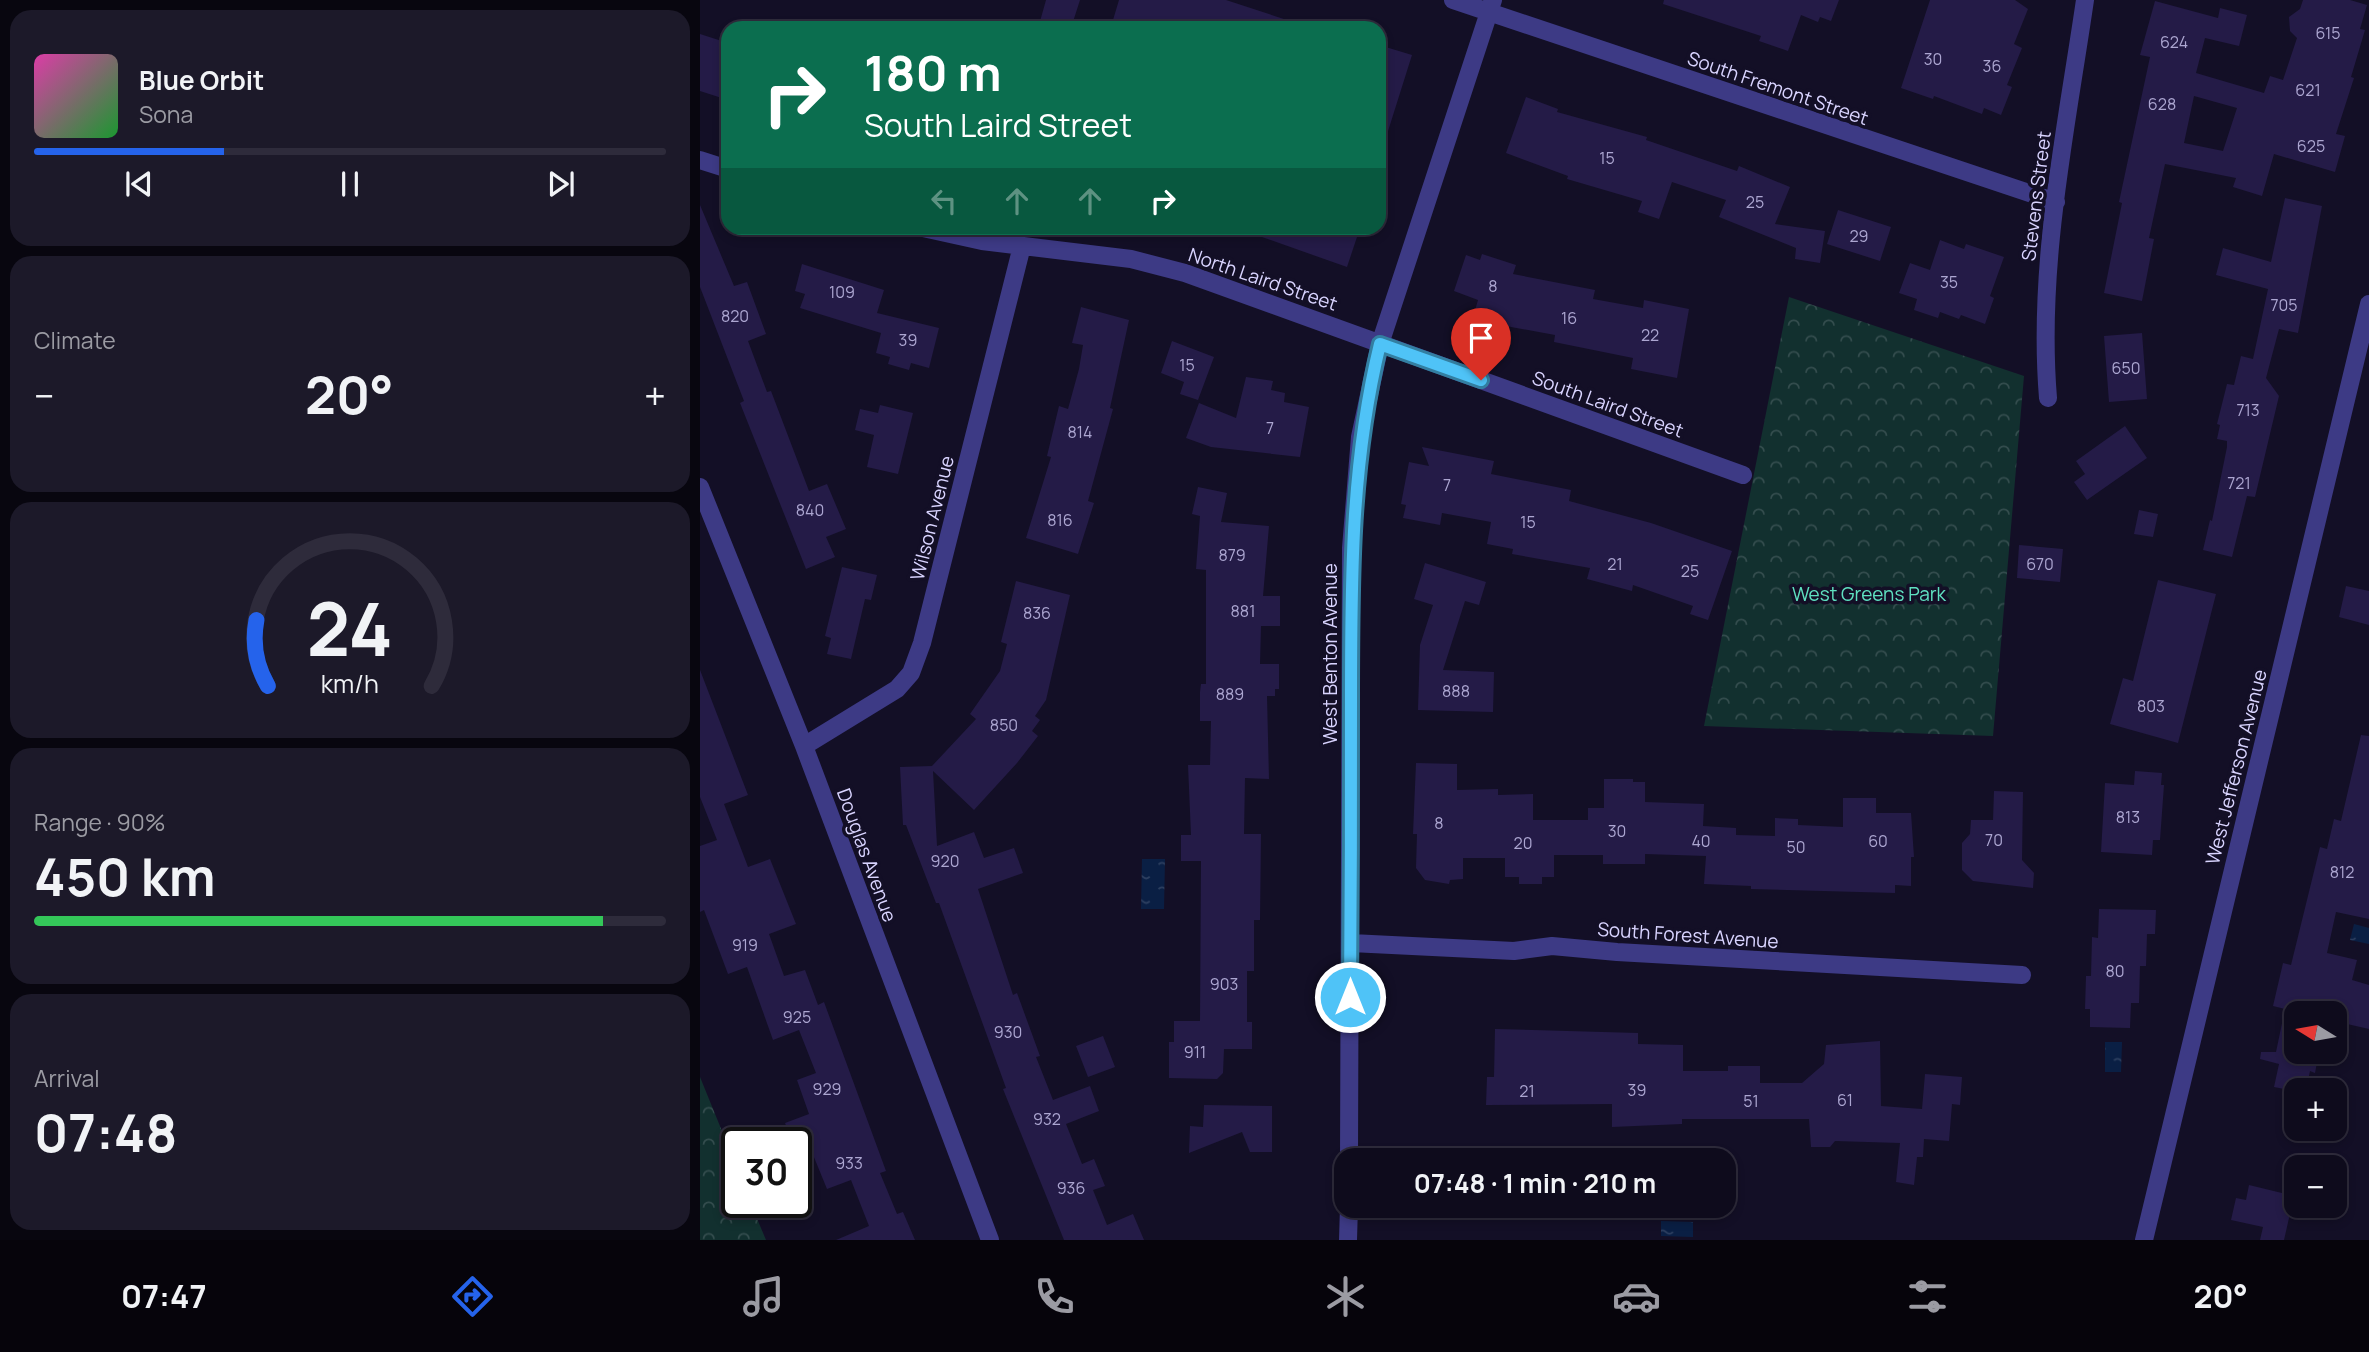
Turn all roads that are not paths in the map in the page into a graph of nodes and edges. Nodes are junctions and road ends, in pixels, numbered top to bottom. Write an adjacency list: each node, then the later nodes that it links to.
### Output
1 (1453, 0): 3 (street, South Fremont Street)
2 (2085, 0): 6 (street, Stevens Street)
3 (1490, 6): 6 (street, South Fremont Street); 10 (street, West Benton Avenue)
4 (700, 160): 5 (street)
5 (721, 167)
6 (2056, 202): 11 (street, Stevens Street)
7 (962, 235): 8 (street, North Laird Street)
8 (1022, 246): 10 (street, North Laird Street); 14 (street, Wilson Avenue)
9 (2369, 304): 21 (street, West Jefferson Avenue)
10 (1380, 344): 12 (street, South Laird Street); 15 (street, West Benton Avenue)
11 (2048, 398)
12 (1743, 475)
13 (700, 487): 14 (street, Douglas Avenue)
14 (804, 746): 19 (street, Douglas Avenue)
15 (1351, 943): 16 (street, South Forest Avenue); 17 (street, West Benton Avenue)
16 (2022, 975)
17 (1349, 1148)
18 (1349, 1218): 20 (street)
19 (990, 1240)
20 (1348, 1240)
21 (2144, 1240)

